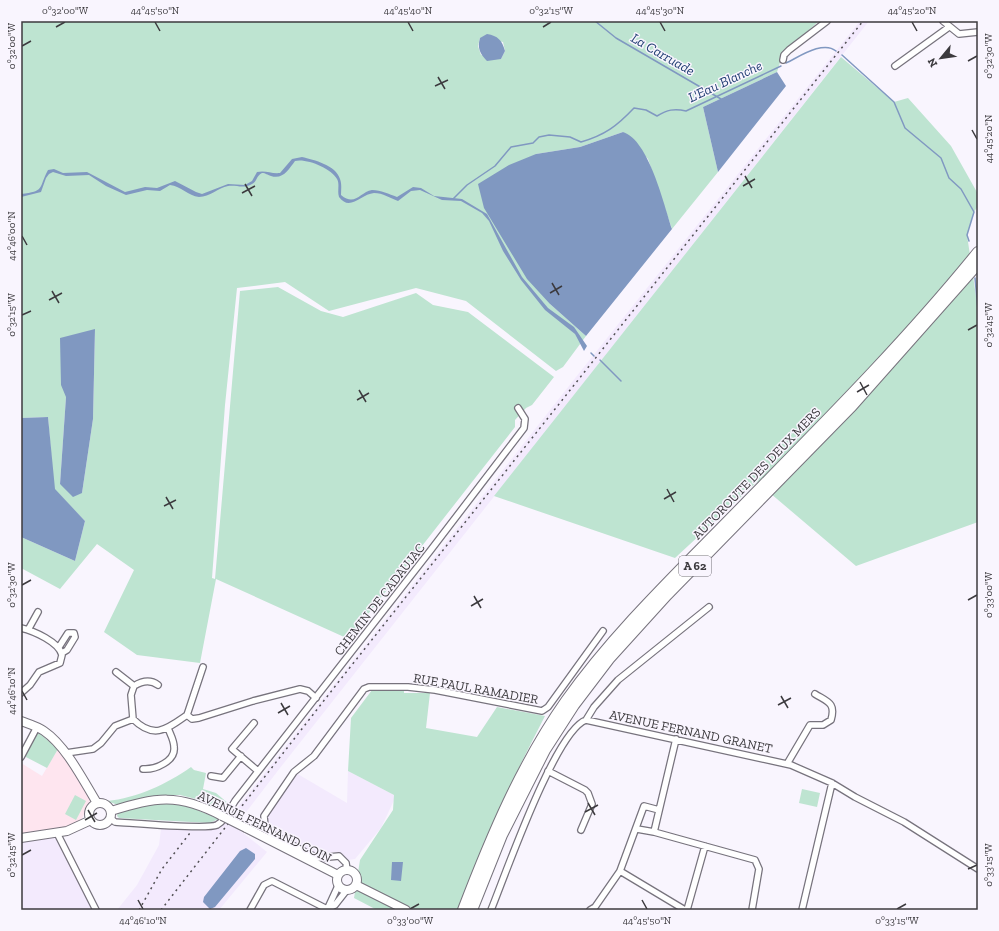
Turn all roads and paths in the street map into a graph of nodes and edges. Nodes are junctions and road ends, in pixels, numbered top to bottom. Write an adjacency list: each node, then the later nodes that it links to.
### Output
1 (827, 21): 5 (street)
2 (943, 21): 3 (street)
3 (949, 27): 4 (street); 6 (street)
4 (978, 32)
5 (783, 60)
6 (895, 66)
7 (978, 252): 62 (highway, AUTOROUTE DES DEUX MERS / A 62)
8 (978, 264): 63 (highway, AUTOROUTE DES DEUX MERS / A 62)
9 (518, 408): 21 (street, CHEMIN DE CADAUJAC)
10 (709, 607): 24 (street)
11 (38, 612): 13 (street)
12 (21, 628): 13 (street)
13 (28, 630): 19 (street)
14 (603, 631): 50 (street, RUE PAUL RAMADIER)
15 (203, 667): 22 (street)
16 (116, 672): 18 (street)
17 (158, 685): 18 (street)
18 (134, 686): 23 (street)
19 (21, 693)
20 (815, 694): 33 (street)
21 (316, 698): 22 (street); 35 (street, CHEMIN DE CADAUJAC)
22 (187, 715): 28 (street)
23 (133, 719): 28 (street); 30 (street)
24 (586, 720): 29 (street, AVENUE FERNAND GRANET); 36 (street)
25 (21, 721): 27 (main road)
26 (254, 723): 31 (street)
27 (37, 727): 30 (main road); 32 (street)
28 (168, 728): 34 (street)
29 (676, 740): 33 (street, AVENUE FERNAND GRANET); 40 (street)
30 (66, 753): 39 (main road)
31 (241, 756): 35 (street); 37 (street)
32 (21, 757)
33 (787, 764): 38 (street, AVENUE FERNAND GRANET)
34 (143, 769)
35 (258, 771): 41 (street, CHEMIN DE CADAUJAC)
36 (548, 771): 44 (street); 64 (street)
37 (211, 776)
38 (832, 783): 49 (street, AVENUE FERNAND GRANET); 58 (street)
39 (97, 803): 41 (main road); 42 (main road)
40 (659, 810): 43 (street); 45 (street)
41 (110, 815): 42 (main road); 52 (main road, AVENUE FERNAND COIN, bridge)
42 (91, 820): 46 (main road)
43 (637, 829): 45 (street); 51 (street)
44 (581, 830)
45 (654, 832): 48 (street)
46 (57, 833): 47 (main road); 59 (street)
47 (21, 838)
48 (705, 846): 65 (street); 66 (street)
49 (978, 869)
50 (347, 870): 52 (main road); 53 (main road)
51 (620, 871): 57 (street); 65 (street)
52 (338, 875): 54 (main road)
53 (356, 885): 55 (main road); 61 (main road)
54 (338, 886): 55 (main road); 56 (street)
55 (346, 890): 56 (street)
56 (327, 909): 60 (street)
57 (595, 909)
58 (804, 909)
59 (96, 910)
60 (250, 910)
61 (406, 910)
62 (464, 910)
63 (472, 910)
64 (491, 910)
65 (686, 910)
66 (752, 910)

